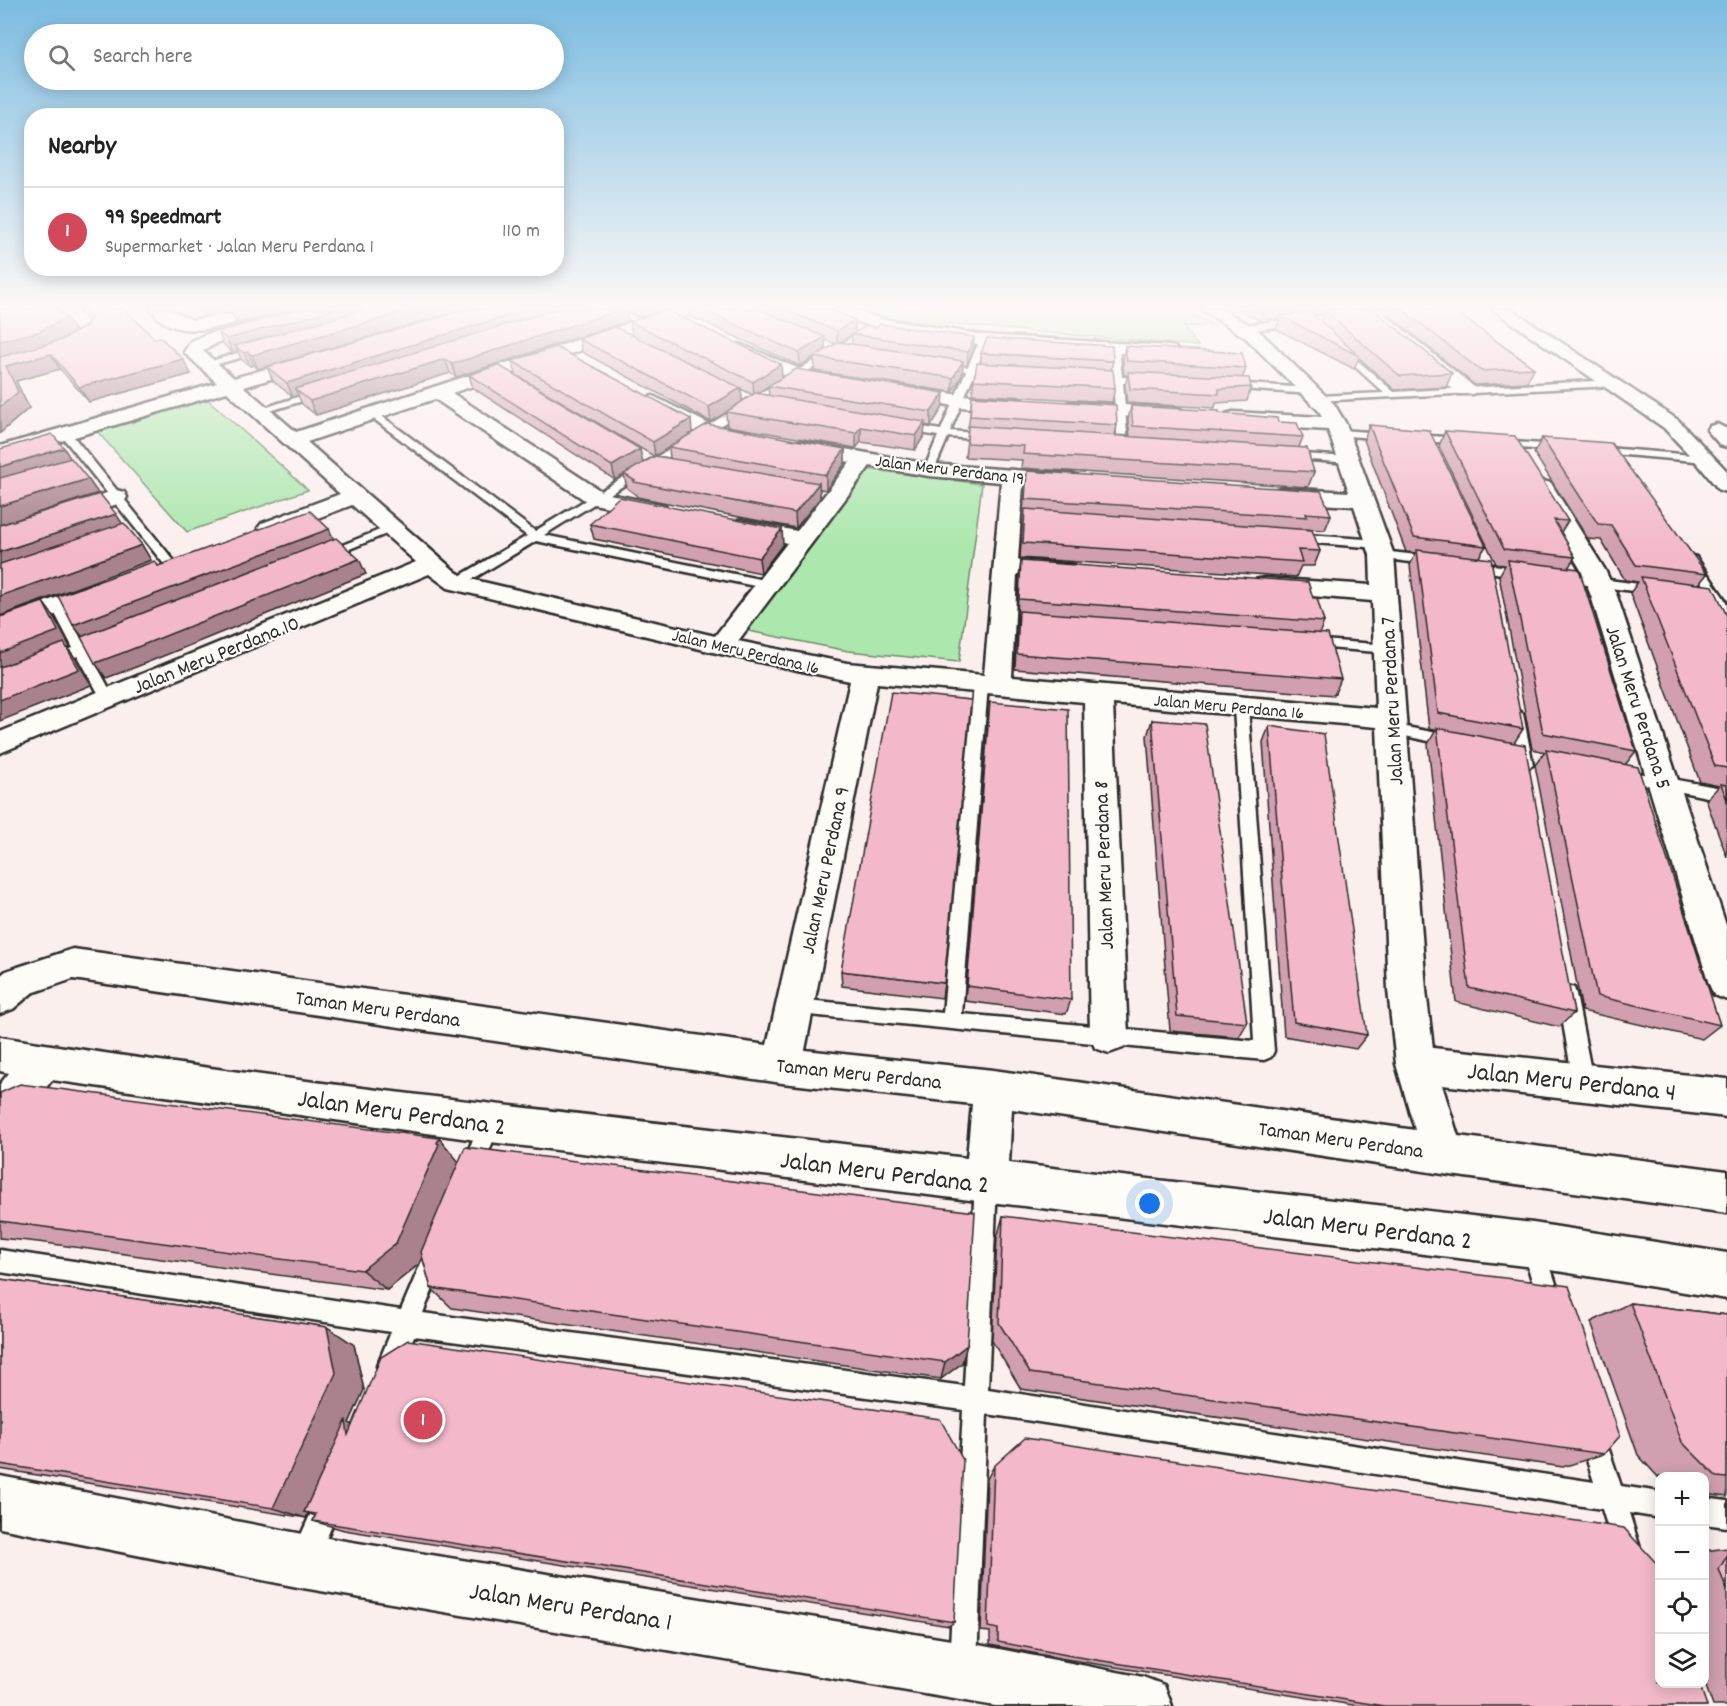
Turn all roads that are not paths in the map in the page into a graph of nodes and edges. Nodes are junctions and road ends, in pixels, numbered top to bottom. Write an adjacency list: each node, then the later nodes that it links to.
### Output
1 (219, 389): 31 (street)
2 (235, 389): 23 (street, Jalan Meru Perdana 16)
3 (450, 389): 15 (street)
4 (775, 389): 21 (lane)
5 (882, 389): 20 (street)
6 (965, 389): 20 (lane)
7 (1119, 389): 24 (lane)
8 (1247, 389): 17 (lane)
9 (1306, 389): 17 (street, Jalan Meru Perdana 7)
10 (1385, 389): 18 (lane)
11 (1488, 389): 14 (lane)
12 (1620, 389): 43 (street)
13 (328, 390): 23 (lane)
14 (1466, 390): 18 (lane)
15 (437, 392): 25 (street); 55 (street)
16 (633, 392): 30 (street, Jalan Meru Perdana 19)
17 (1314, 395): 18 (lane); 29 (street, Jalan Meru Perdana 7)
18 (1392, 395)
19 (743, 397): 21 (lane)
20 (960, 401): 24 (street); 32 (lane)
21 (754, 402): 22 (lane); 30 (lane)
22 (765, 404)
23 (260, 411): 35 (street, Jalan Meru Perdana 16)
24 (1120, 411): 26 (street); 38 (lane)
25 (371, 413): 35 (street); 62 (lane)
26 (1192, 416)
27 (1216, 417): 29 (street)
28 (889, 425): 32 (lane)
29 (1337, 429): 34 (lane); 44 (street, Jalan Meru Perdana 7)
30 (707, 431): 42 (street, Jalan Meru Perdana 19); 46 (lane)
31 (66, 433): 40 (street); 54 (lane)
32 (945, 434): 33 (lane); 48 (lane)
33 (1005, 438)
34 (1427, 438): 37 (lane); 45 (lane)
35 (292, 440): 53 (street, Jalan Meru Perdana 16)
36 (1111, 445): 38 (lane)
37 (1517, 445): 43 (lane); 74 (street, Jalan Meru Perdana 5)
38 (1123, 446): 39 (lane)
39 (1135, 447)
40 (0, 453)
41 (1278, 456): 44 (lane)
42 (864, 459): 48 (street, Jalan Meru Perdana 19); 64 (street)
43 (1706, 459): 51 (street)
44 (1349, 460): 56 (street, Jalan Meru Perdana 7)
45 (1437, 460)
46 (650, 461): 47 (lane); 55 (lane)
47 (678, 468)
48 (929, 470): 49 (street, Jalan Meru Perdana 19)
49 (1012, 477): 50 (street, Jalan Meru Perdana 19); 69 (street)
50 (1094, 482)
51 (1727, 485)
52 (1257, 493): 56 (street)
53 (356, 496): 59 (street, Jalan Meru Perdana 16); 61 (street)
54 (116, 497): 60 (street); 70 (lane)
55 (597, 498): 57 (street); 62 (lane)
56 (1363, 500): 65 (street, Jalan Meru Perdana 7)
57 (681, 515)
58 (714, 522): 64 (street)
59 (392, 528): 67 (lane); 68 (street, Jalan Meru Perdana 16)
60 (0, 535)
61 (247, 537)
62 (535, 537): 72 (lane); 75 (lane)
63 (1283, 537): 65 (lane)
64 (803, 539): 75 (street)
65 (1381, 549): 74 (lane); 77 (street, Jalan Meru Perdana 7)
66 (1684, 549): 79 (lane)
67 (315, 559)
68 (433, 564): 72 (street, Jalan Meru Perdana 16); 93 (street, Jalan Meru Perdana 10)
69 (1004, 566): 71 (street); 90 (street)
70 (161, 568): 80 (street)
71 (1088, 572)
72 (457, 583): 85 (street, Jalan Meru Perdana 16)
73 (1242, 583): 77 (street)
74 (1599, 583): 76 (lane); 100 (street, Jalan Meru Perdana 5)
75 (769, 585): 85 (street)
76 (1664, 591)
77 (1385, 594): 86 (street, Jalan Meru Perdana 7)
78 (1696, 595): 79 (lane)
79 (1718, 598): 81 (lane)
80 (57, 606): 82 (street); 87 (lane)
81 (1727, 617)
82 (0, 627)
83 (114, 637): 87 (lane)
84 (1295, 642): 86 (lane)
85 (721, 646): 89 (street, Jalan Meru Perdana 16)
86 (1389, 649): 95 (street, Jalan Meru Perdana 7)
87 (81, 650): 88 (lane); 93 (lane)
88 (40, 665)
89 (865, 675): 90 (street, Jalan Meru Perdana 16); 105 (street, Jalan Meru Perdana 9)
90 (989, 686): 91 (street, Jalan Meru Perdana 16); 106 (lane)
91 (1098, 695): 94 (street, Jalan Meru Perdana 16); 107 (street, Jalan Meru Perdana 8)
92 (1513, 696): 99 (lane)
93 (108, 699): 96 (street, Jalan Meru Perdana 10)
94 (1241, 707): 95 (street, Jalan Meru Perdana 16); 107 (lane)
95 (1391, 724): 97 (lane); 110 (street, Jalan Meru Perdana 7)
96 (0, 743)
97 (1468, 744)
98 (1605, 771): 100 (lane)
99 (1528, 778)
100 (1664, 783): 101 (lane); 103 (street, Jalan Meru Perdana 5)
101 (1727, 795)
102 (1564, 976): 112 (lane)
103 (1727, 984)
104 (0, 998): 111 (street, Taman Meru Perdana)
105 (796, 1007): 106 (lane); 111 (street, Jalan Meru Perdana 9)
106 (952, 1021): 107 (lane)
107 (1108, 1036)
108 (0, 1054): 109 (street, Jalan Meru Perdana 2)
109 (43, 1061): 115 (street); 116 (street, Jalan Meru Perdana 2)
110 (1416, 1064): 112 (street, Jalan Meru Perdana 4); 117 (street, Jalan Meru Perdana 7)
111 (782, 1065): 113 (street, Taman Meru Perdana)
112 (1583, 1081): 114 (street, Jalan Meru Perdana 4)
113 (993, 1088): 117 (street, Taman Meru Perdana); 118 (street)
114 (1727, 1098)
115 (0, 1115)
116 (490, 1123): 118 (street, Jalan Meru Perdana 2); 119 (lane)
117 (1443, 1154): 120 (street, Taman Meru Perdana)
118 (986, 1183): 122 (street, Jalan Meru Perdana 2); 128 (lane)
119 (463, 1190)
120 (1727, 1192)
121 (445, 1234): 125 (lane)
122 (1533, 1245): 124 (street, Jalan Meru Perdana 2); 126 (lane)
123 (0, 1261): 125 (lane)
124 (1727, 1276)
125 (408, 1323): 127 (lane); 128 (lane)
126 (1557, 1323)
127 (380, 1388)
128 (977, 1400): 131 (lane); 138 (lane)
129 (1585, 1411): 131 (lane)
130 (336, 1485): 136 (lane)
131 (1612, 1499): 133 (lane); 137 (lane)
132 (0, 1502): 136 (street, Jalan Meru Perdana 1)
133 (1655, 1504)
134 (1709, 1512): 135 (lane)
135 (1727, 1514)
136 (303, 1561): 138 (street, Jalan Meru Perdana 1)
137 (1634, 1576)
138 (963, 1671): 139 (street, Jalan Meru Perdana 1)
139 (1143, 1706)

